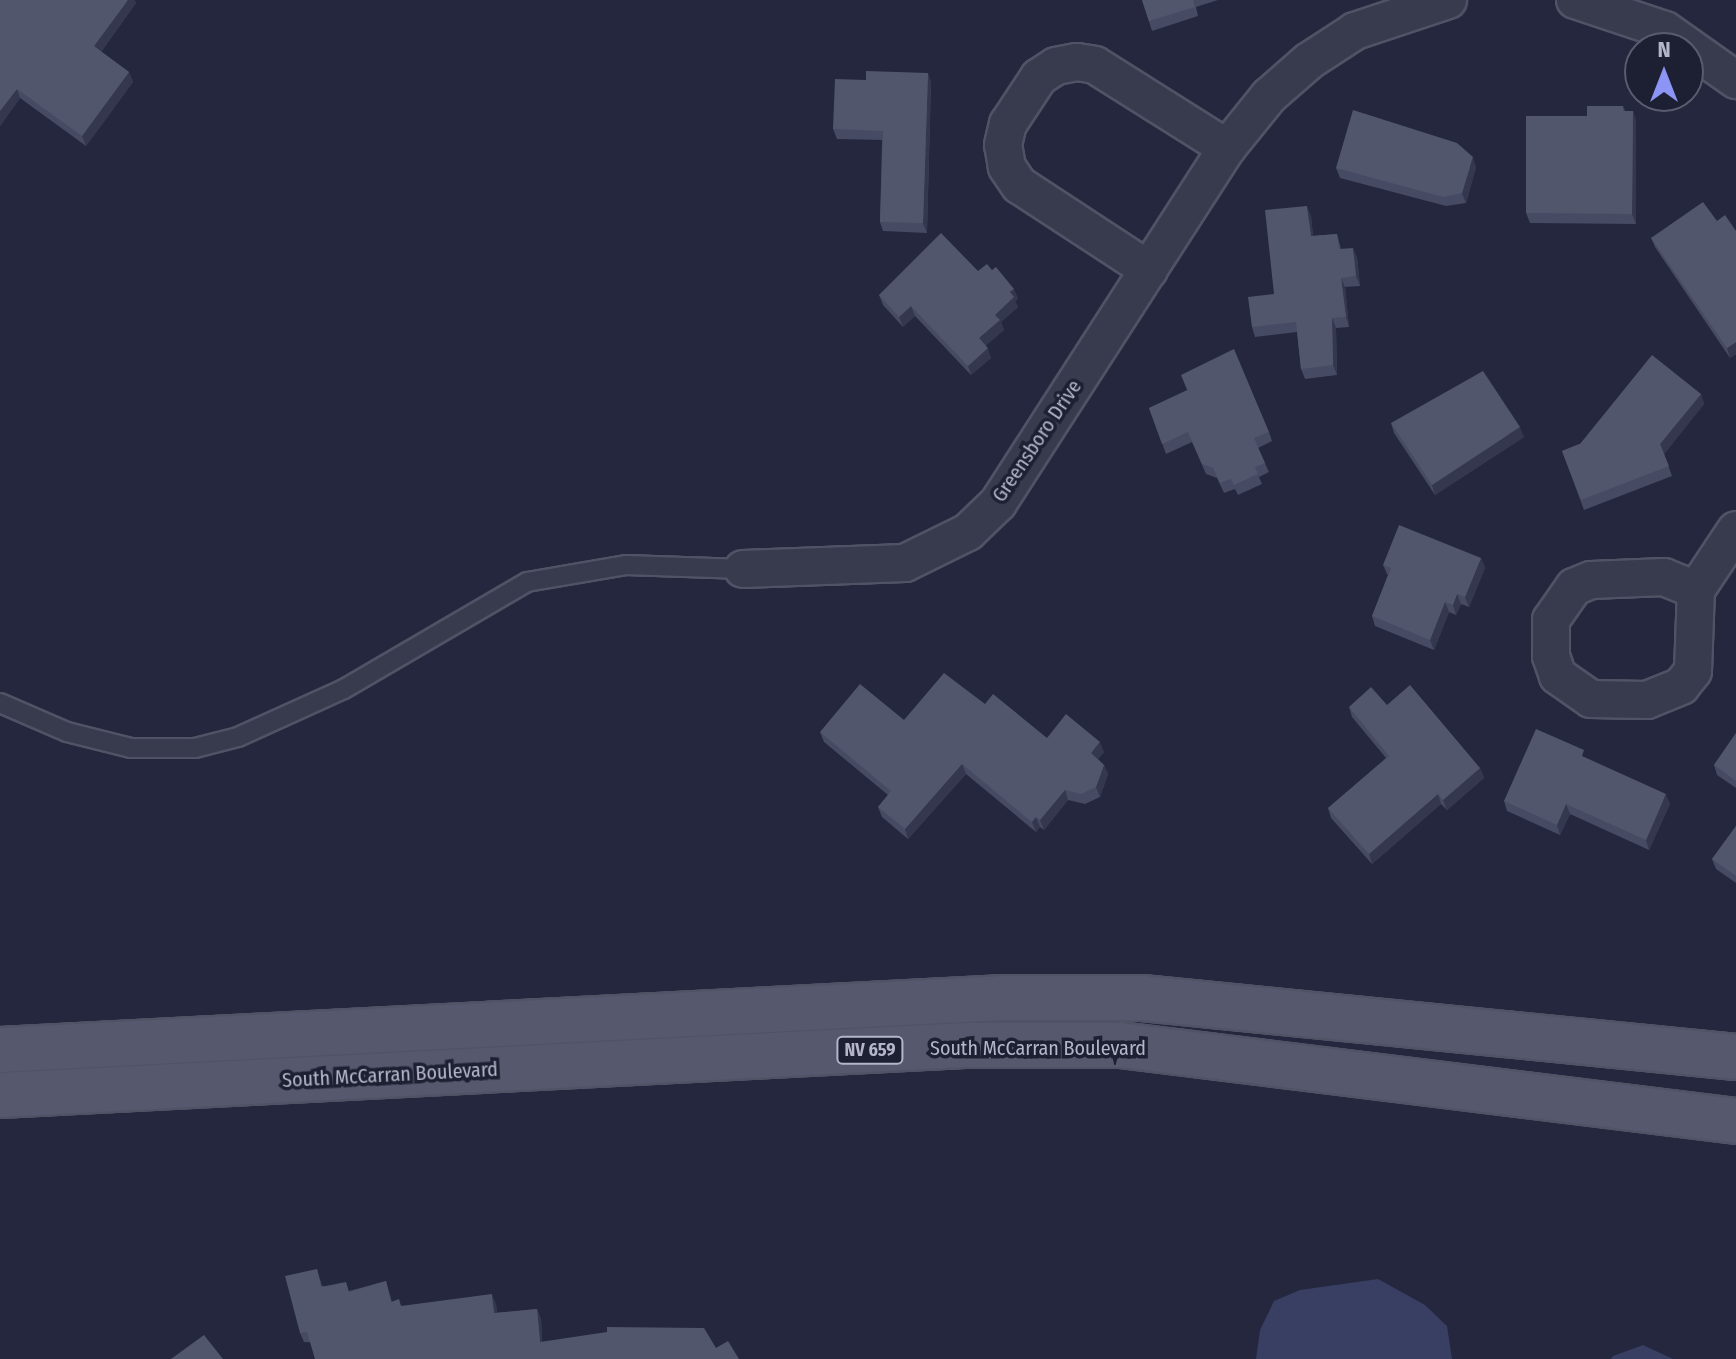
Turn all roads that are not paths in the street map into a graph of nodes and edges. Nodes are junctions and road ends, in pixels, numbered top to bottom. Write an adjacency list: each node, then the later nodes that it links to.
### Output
1 (1448, 0): 4 (street, Greensboro Drive)
2 (1575, 0): 3 (street)
3 (1736, 80)
4 (1227, 148): 5 (street, Greensboro Drive); 5 (street)
5 (1149, 270): 7 (street, Greensboro Drive)
6 (1736, 530): 8 (street)
7 (743, 569): 9 (lane)
8 (1696, 590): 8 (street)
9 (0, 703)
10 (0, 1050): 11 (main road)
11 (1736, 1057)
12 (0, 1095): 13 (main road, South McCarran Boulevard / NV 659)
13 (1736, 1121)

